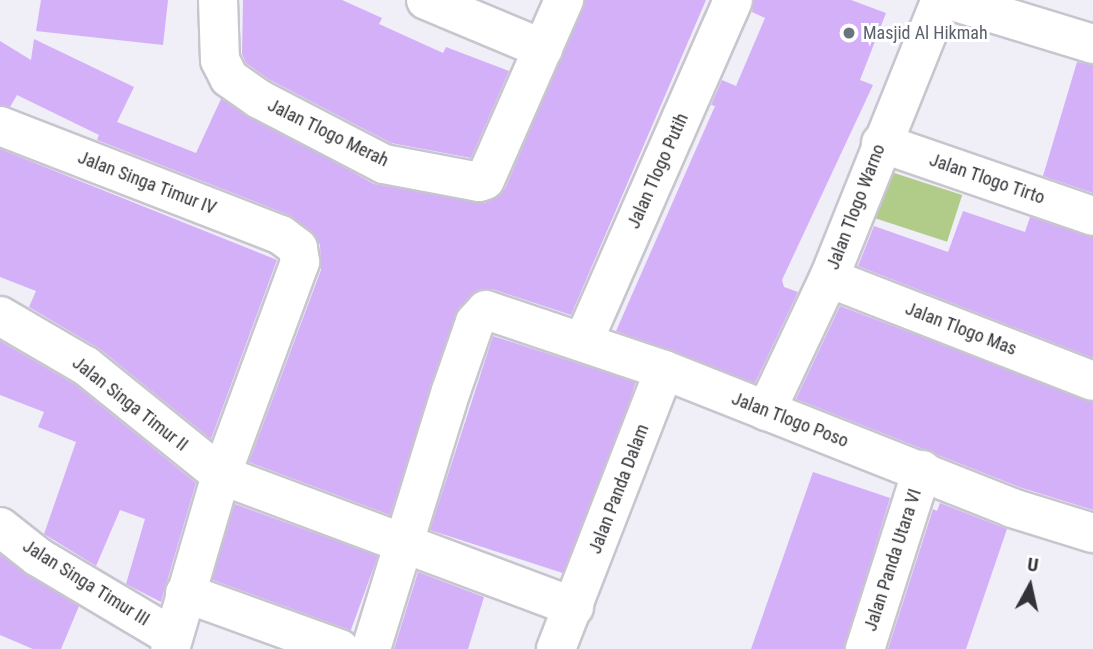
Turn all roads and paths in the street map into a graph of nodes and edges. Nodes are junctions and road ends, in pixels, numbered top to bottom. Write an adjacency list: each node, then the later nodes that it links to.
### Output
1 (218, 0): 8 (street, Jalan Tlogo Merah)
2 (426, 0): 8 (street)
3 (564, 0): 8 (street, Jalan Tlogo Merah)
4 (733, 0): 14 (street, Jalan Tlogo Putih)
5 (941, 0): 10 (street, Jalan Tlogo Warno)
6 (950, 0): 7 (street)
7 (1093, 44)
8 (542, 49)
9 (0, 126): 19 (street, Jalan Singa Timur IV)
10 (881, 143): 11 (street, Jalan Tlogo Tirto); 12 (street, Jalan Tlogo Warno)
11 (1093, 216)
12 (829, 278): 16 (street, Jalan Tlogo Mas); 17 (street, Jalan Tlogo Warno)
13 (0, 316): 19 (street, Jalan Singa Timur II)
14 (583, 342): 15 (street, Jalan Tlogo Poso); 22 (street, Jalan Tlogo Poso)
15 (664, 370): 17 (street, Jalan Tlogo Poso); 24 (street, Jalan Panda Dalam)
16 (1093, 381)
17 (766, 411): 18 (street, Jalan Tlogo Poso)
18 (922, 470): 21 (street, Jalan Tlogo Poso); 29 (street, Jalan Panda Utara VI)
19 (221, 475): 22 (street); 23 (street)
20 (0, 527): 25 (street, Jalan Singa Timur III)
21 (1093, 533)
22 (404, 542): 24 (street); 27 (street)
23 (185, 593): 25 (street); 26 (street)
24 (574, 607): 28 (street, Jalan Panda Dalam)
25 (172, 643)
26 (340, 649)
27 (371, 649)
28 (556, 649)
29 (865, 649)

